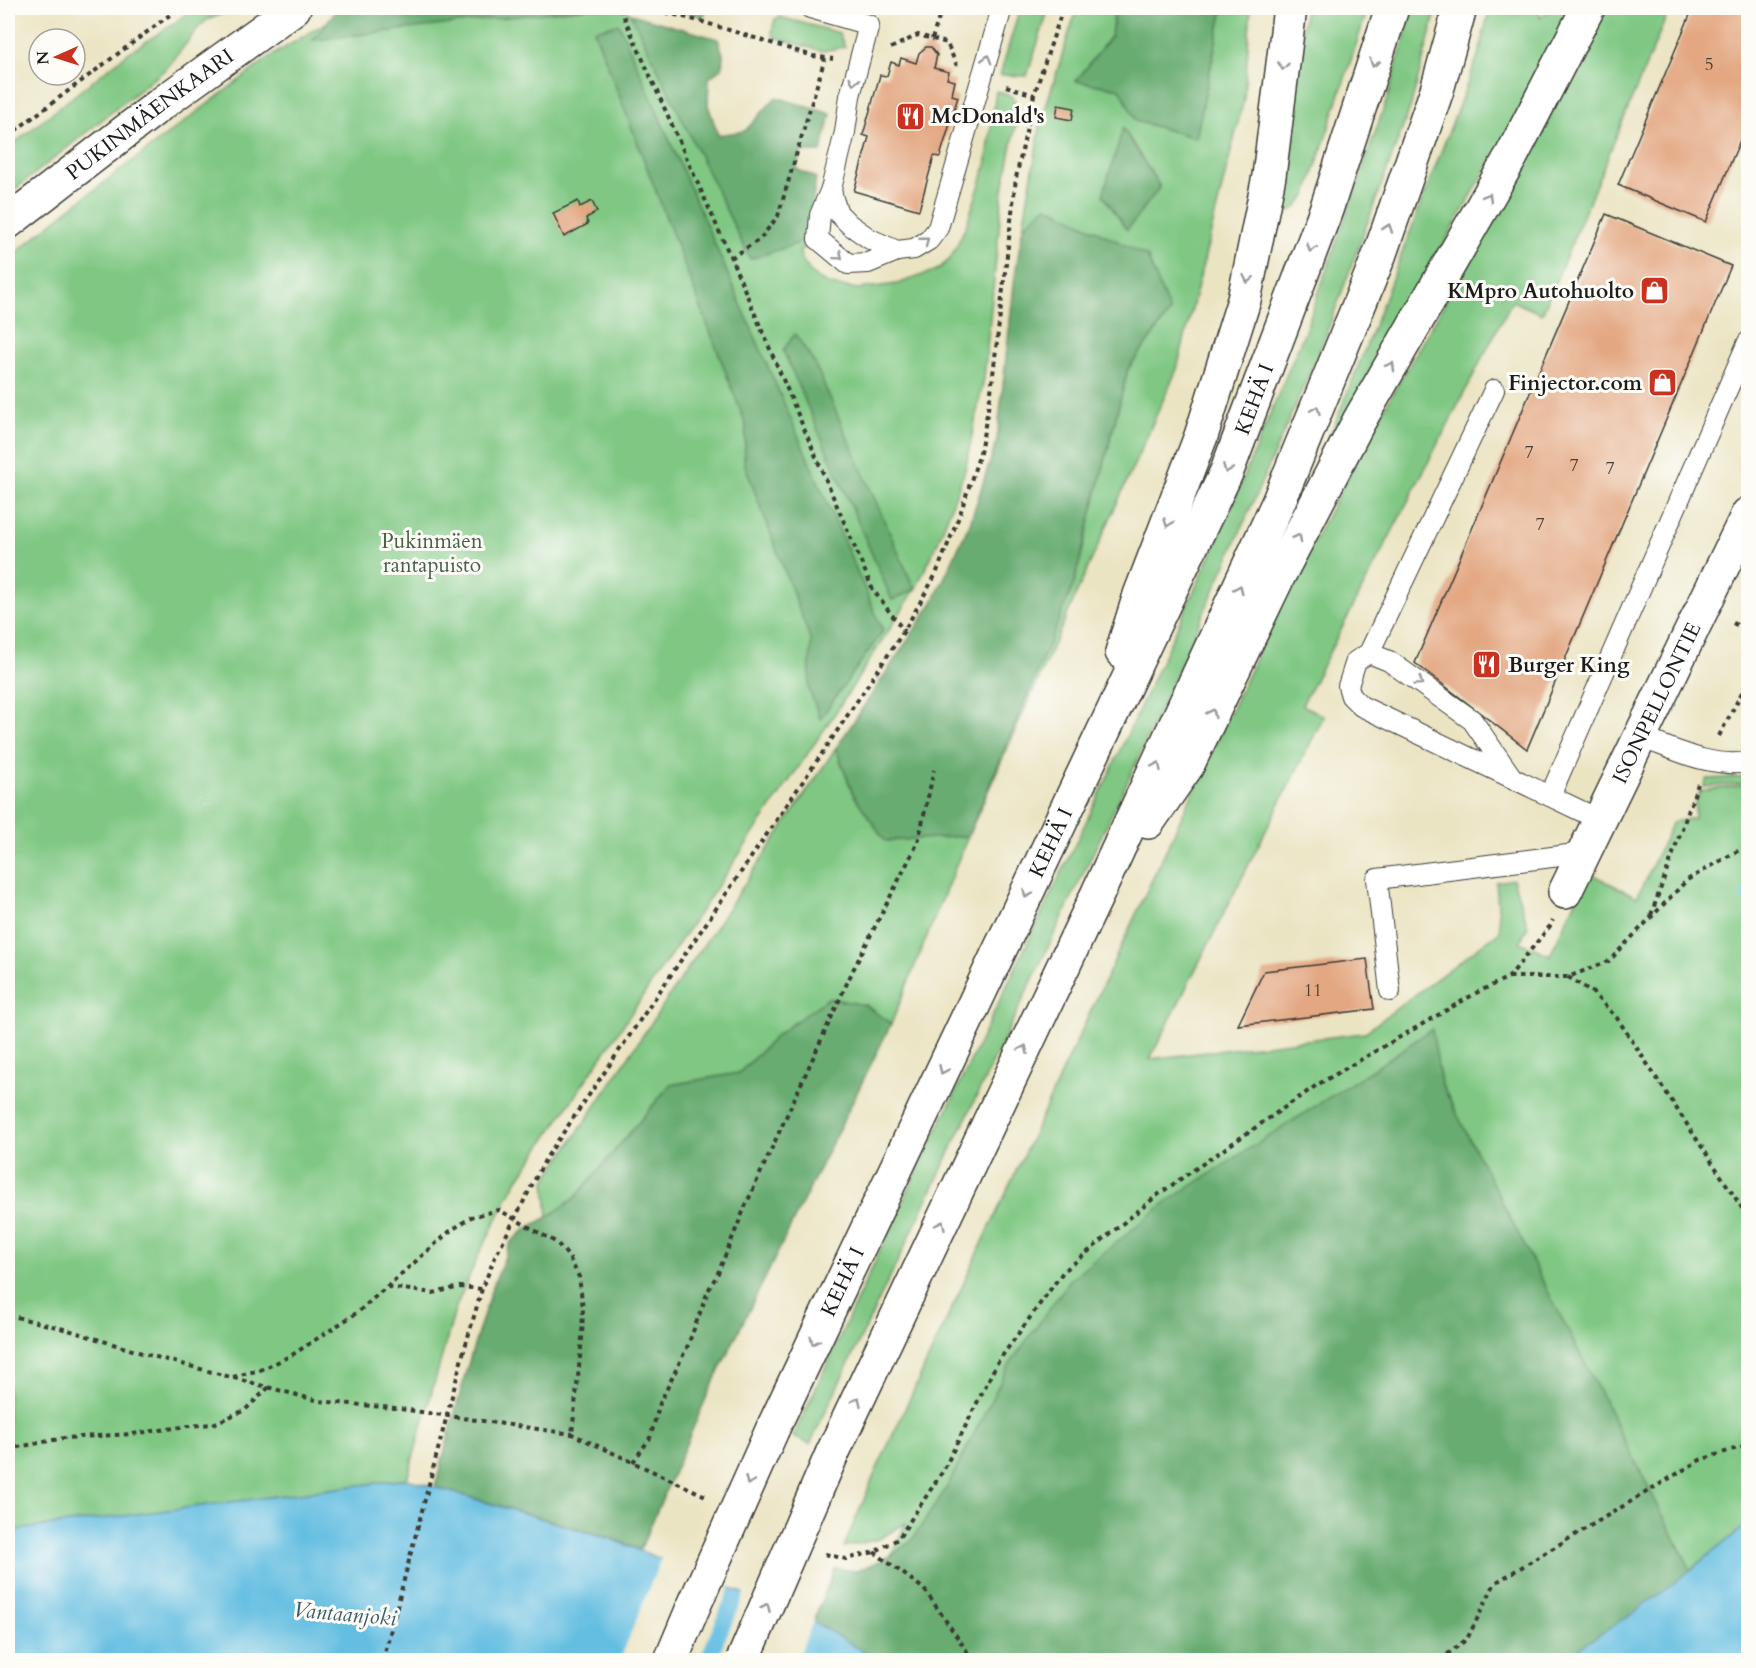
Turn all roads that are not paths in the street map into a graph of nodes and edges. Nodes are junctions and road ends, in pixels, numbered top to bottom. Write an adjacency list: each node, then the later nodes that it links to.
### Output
1 (294, 8): 9 (main road, PUKINMÄENKAARI)
2 (810, 8): 8 (lane, one-way to 8)
3 (1002, 8): 10 (lane, one-way to 3)
4 (1290, 8): 18 (main road, one-way to 18)
5 (1392, 8): 18 (main road, KEHÄ I, one-way to 18)
6 (1460, 8): 23 (main road, one-way to 6)
7 (1588, 8): 23 (main road, one-way to 7)
8 (831, 189): 10 (lane); 10 (lane, one-way to 10)
9 (8, 222)
10 (897, 251)
11 (1749, 342): 19 (lane)
12 (1494, 390): 14 (lane)
13 (1749, 514): 15 (main road, ISONPELLONTIE)
14 (1369, 653): 17 (lane, one-way to 17); 17 (lane)
15 (1640, 737): 16 (lane); 20 (main road, ISONPELLONTIE)
16 (1749, 762)
17 (1512, 778): 19 (lane)
18 (1079, 785): 25 (main road, KEHÄ I, one-way to 25, bridge)
19 (1550, 796): 20 (lane)
20 (1600, 820): 21 (main road, ISONPELLONTIE)
21 (1584, 853): 22 (main road, ISONPELLONTIE); 24 (lane)
22 (1565, 892)
23 (1097, 895): 26 (main road, one-way to 23, bridge)
24 (1390, 991)
25 (671, 1660)
26 (743, 1660)

